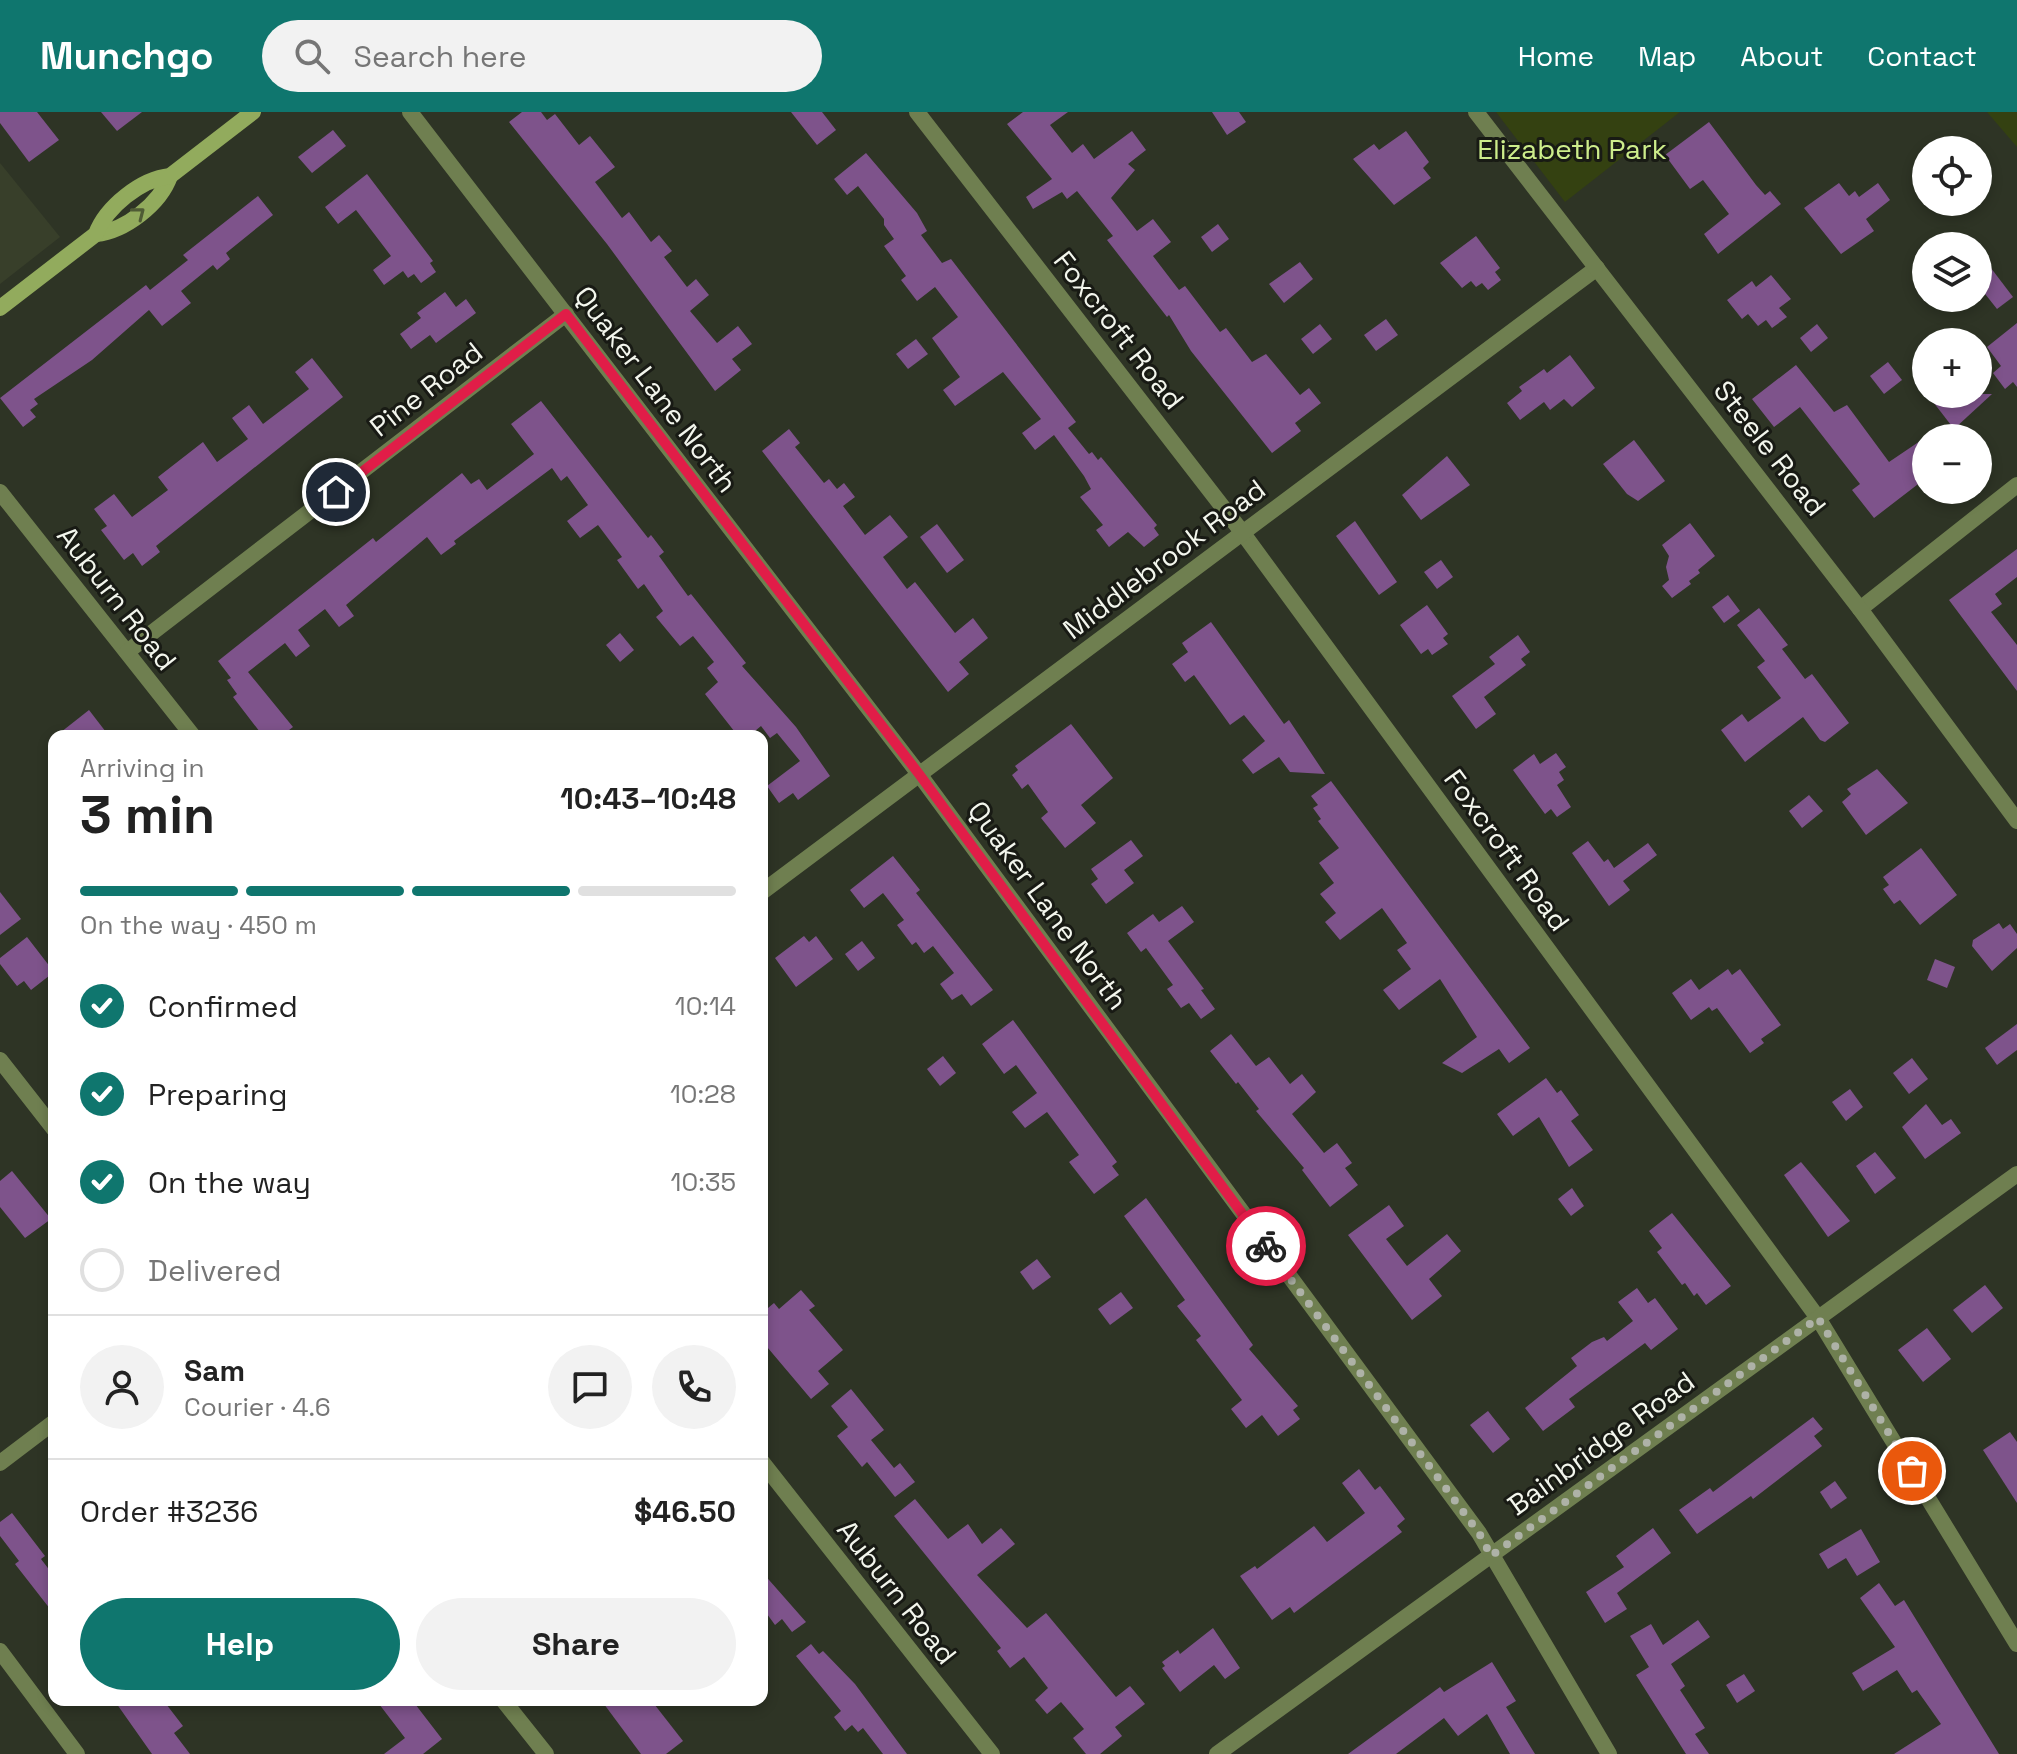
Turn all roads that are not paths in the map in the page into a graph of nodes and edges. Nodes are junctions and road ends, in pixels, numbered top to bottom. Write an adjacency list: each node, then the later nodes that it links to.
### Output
1 (253, 112): 6 (main road)
2 (410, 112): 7 (street, Quaker Lane North)
3 (917, 112): 10 (street, Foxcroft Road)
4 (1476, 112): 5 (street, Steele Road)
5 (1597, 268): 10 (street, Middlebrook Road); 11 (street, Steele Road)
6 (0, 308)
7 (566, 314): 12 (street, Pine Road); 14 (street, Quaker Lane North)
8 (2017, 485): 11 (street)
9 (0, 492): 12 (street, Auburn Road)
10 (1242, 532): 14 (street, Middlebrook Road); 20 (street, Foxcroft Road)
11 (1860, 609): 15 (street, Steele Road)
12 (127, 652): 13 (street, Auburn Road)
13 (188, 730)
14 (919, 774): 16 (street, Middlebrook Road); 24 (street, Quaker Lane North)
15 (2017, 821)
16 (768, 887)
17 (0, 1060): 18 (street)
18 (48, 1121)
19 (2017, 1174): 20 (street, Bainbridge Road)
20 (1818, 1318): 24 (street, Bainbridge Road); 25 (street, Foxcroft Road)
21 (48, 1427): 22 (street)
22 (0, 1463)
23 (768, 1470): 30 (street, Auburn Road)
24 (1491, 1556): 31 (street, Bainbridge Road); 32 (street, Quaker Lane North)
25 (2017, 1644)
26 (0, 1651): 28 (street)
27 (508, 1706): 29 (street)
28 (77, 1754)
29 (546, 1754)
30 (992, 1754)
31 (1217, 1754)
32 (1609, 1754)

